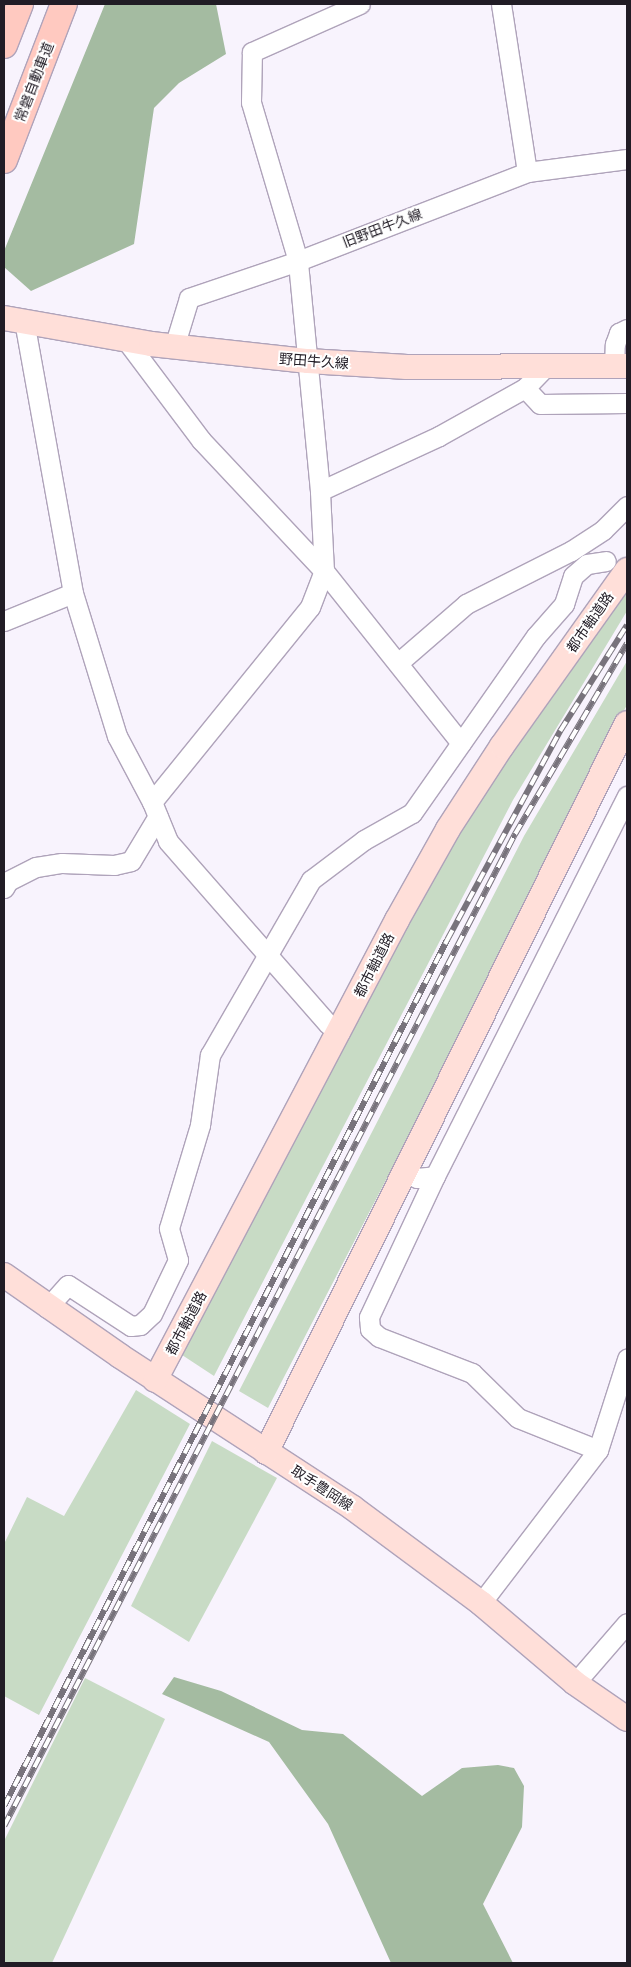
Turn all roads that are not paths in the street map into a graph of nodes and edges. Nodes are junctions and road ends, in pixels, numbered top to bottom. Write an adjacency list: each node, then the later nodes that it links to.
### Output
1 (20, 4): 5 (highway)
2 (64, 4): 7 (highway, 常磐自動車道)
3 (360, 4): 9 (street)
4 (502, 4): 8 (street)
5 (4, 45)
6 (627, 159): 8 (street, 旧野田牛久線)
7 (4, 160)
8 (527, 172): 9 (street, 旧野田牛久線)
9 (298, 261): 13 (street, 旧野田牛久線); 14 (street)
10 (14, 320): 12 (main road, 野田牛久線); 23 (street)
11 (627, 329): 15 (street)
12 (126, 340): 13 (main road, 野田牛久線); 22 (street)
13 (174, 347): 14 (main road, 野田牛久線)
14 (308, 361): 16 (main road, 野田牛久線); 19 (street)
15 (621, 367): 16 (main road, 野田牛久線)
16 (544, 368): 17 (street)
17 (525, 388): 18 (street); 19 (street)
18 (627, 403)
19 (320, 491): 22 (street)
20 (627, 506): 25 (street)
21 (617, 566): 27 (street); 32 (main road, 都市軸道路)
22 (324, 571): 25 (street); 29 (street)
23 (73, 593): 24 (street); 29 (street)
24 (4, 620)
25 (398, 663): 27 (street)
26 (627, 723): 33 (main road)
27 (461, 743): 31 (street)
28 (627, 796): 34 (street)
29 (155, 809): 30 (street); 31 (street)
30 (4, 888)
31 (268, 954): 32 (street); 36 (street)
32 (340, 1032): 38 (main road, 都市軸道路)
33 (404, 1171): 34 (street); 40 (main road)
34 (435, 1176): 39 (street)
35 (4, 1275): 36 (main road, 取手豊岡線)
36 (46, 1308): 38 (main road, 取手豊岡線)
37 (627, 1359): 39 (street)
38 (155, 1380): 40 (main road, 取手豊岡線)
39 (598, 1450): 41 (street)
40 (266, 1452): 41 (main road, 取手豊岡線)
41 (481, 1603): 43 (main road, 取手豊岡線)
42 (627, 1623): 43 (street)
43 (575, 1683): 44 (main road, 取手豊岡線)
44 (627, 1719)

